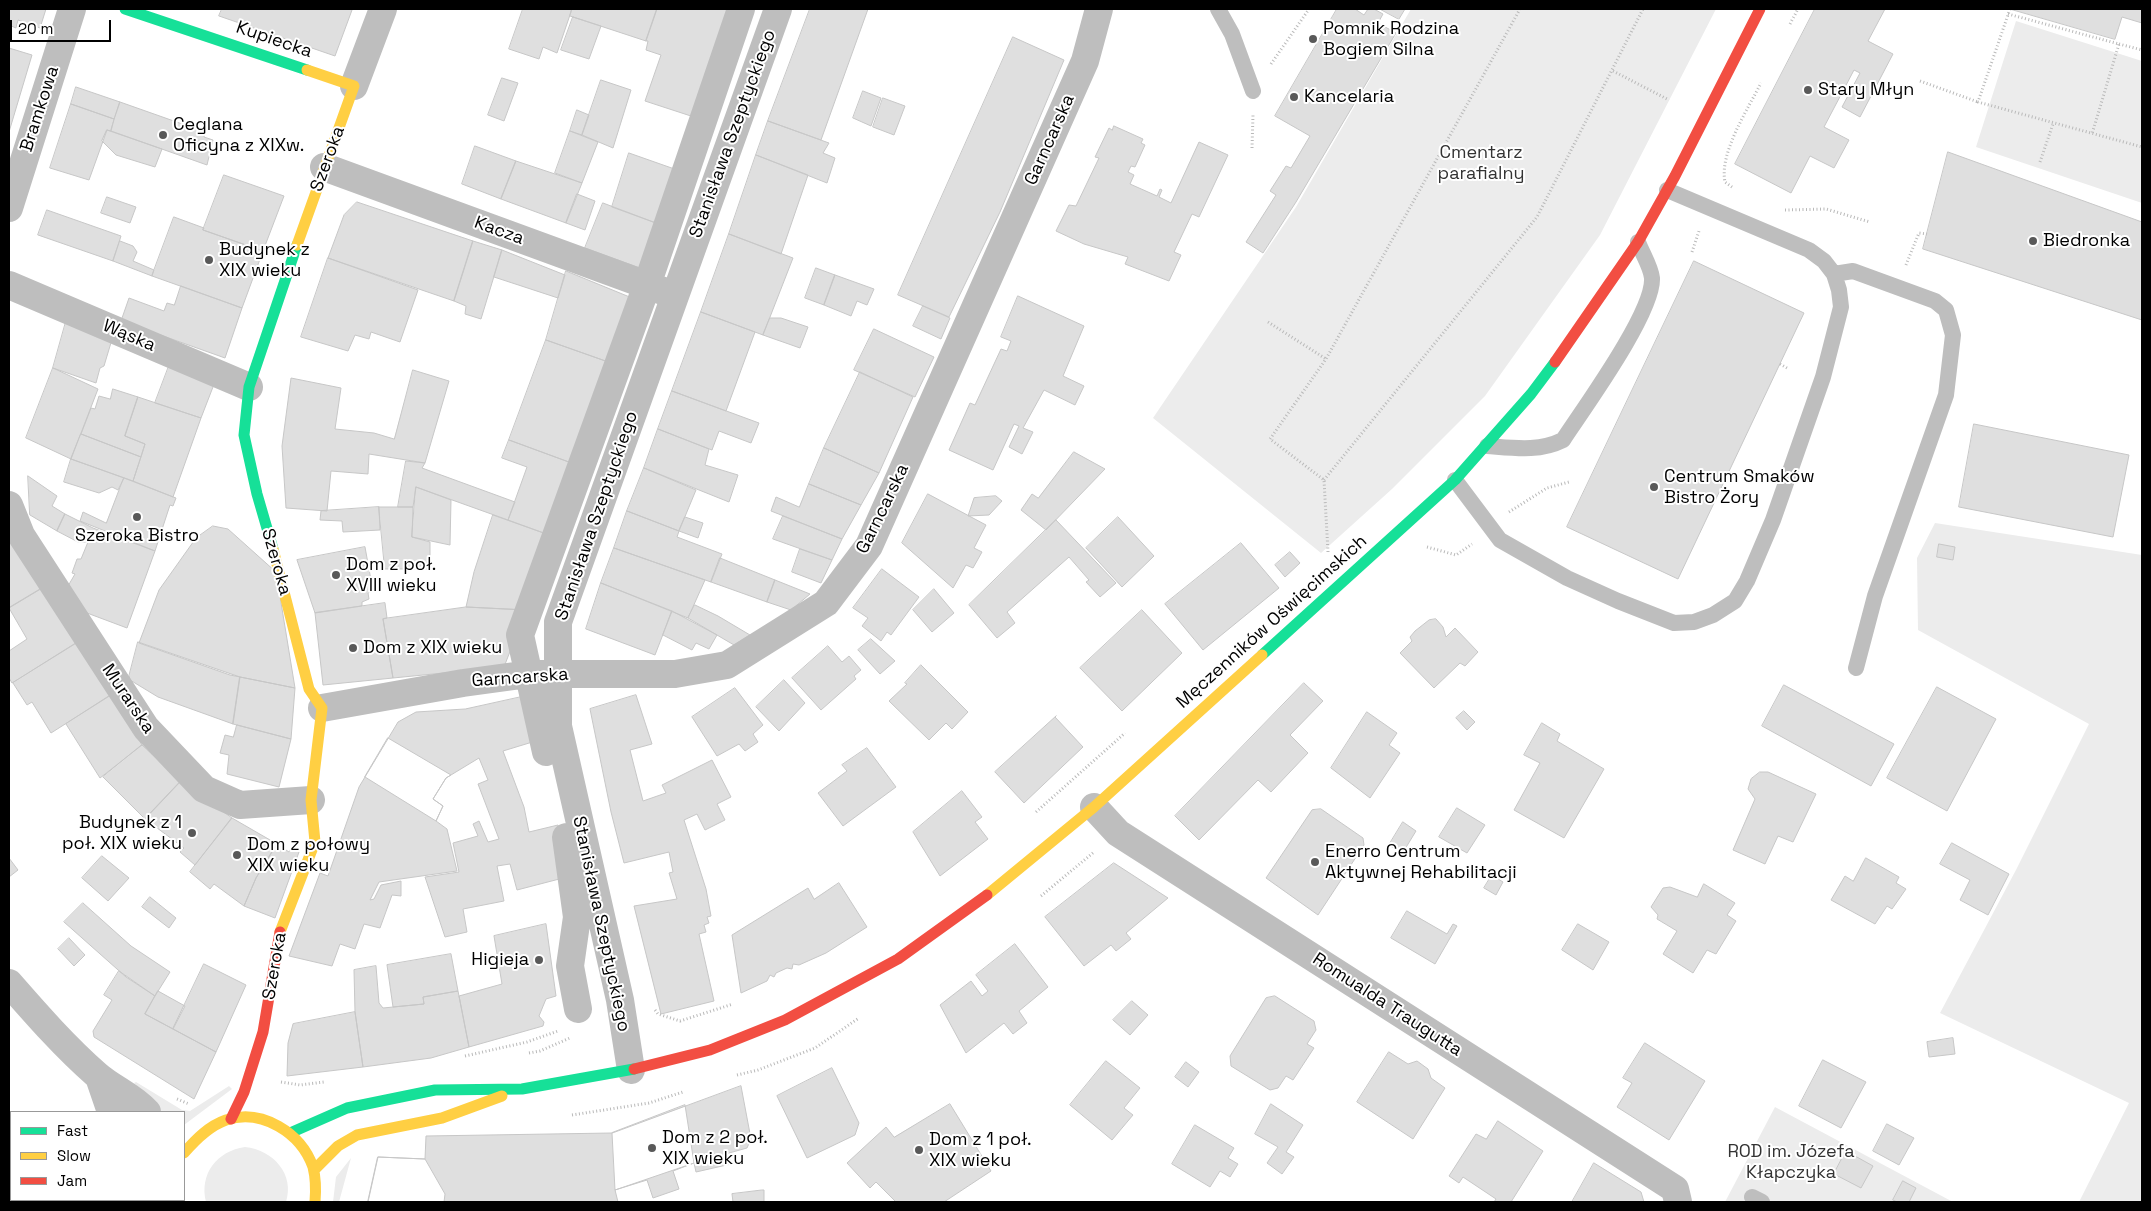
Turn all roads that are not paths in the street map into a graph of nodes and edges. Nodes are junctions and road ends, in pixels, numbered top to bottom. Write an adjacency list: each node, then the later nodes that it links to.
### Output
1 (72, 9): 13 (street, Bramkowa)
2 (125, 9): 9 (street, Kupiecka)
3 (382, 9): 9 (street, Szeroka)
4 (741, 9): 17 (street)
5 (778, 9): 18 (street, Stanisława Szeptyckiego)
6 (1099, 9): 25 (street, Garncarska)
7 (1218, 9): 10 (lane)
8 (1760, 9): 12 (street, Męczenników Oświęcimskich)
9 (354, 86): 11 (street, Szeroka)
10 (1254, 91)
11 (324, 167): 17 (street, Kacza); 19 (street, Szeroka)
12 (1667, 190): 14 (street, Męczenników Oświęcimskich); 15 (lane)
13 (9, 208)
14 (1638, 242): 20 (street, Męczenników Oświęcimskich); 20 (lane)
15 (1834, 274): 21 (lane); 23 (lane)
16 (9, 285): 19 (street, Wąska)
17 (647, 285): 18 (street, Kacza); 24 (street)
18 (674, 296): 25 (street, Stanisława Szeptyckiego)
19 (249, 387): 26 (street, Szeroka)
20 (1487, 446): 21 (street, Męczenników Oświęcimskich)
21 (1455, 480): 28 (street, Męczenników Oświęcimskich)
22 (9, 505): 27 (street, Murarska)
23 (1856, 668)
24 (528, 674): 25 (street, Garncarska); 26 (street, Garncarska); 30 (street)
25 (556, 674): 31 (street, Stanisława Szeptyckiego)
26 (322, 708): 27 (street, Szeroka)
27 (311, 800): 36 (street, Szeroka)
28 (1094, 807): 31 (street, Męczenników Oświęcimskich); 41 (street, Romualda Traugutta)
29 (9, 983): 32 (street)
30 (578, 1009)
31 (631, 1070): 33 (street, Męczenników Oświęcimskich)
32 (99, 1076): 34 (street); 35 (street)
33 (522, 1088): 37 (street); 39 (street)
34 (111, 1111)
35 (146, 1111)
36 (231, 1119): 37 (street); 38 (street)
37 (290, 1133): 39 (street)
38 (185, 1152)
39 (314, 1170): 40 (street)
40 (315, 1202)
41 (1678, 1202)

